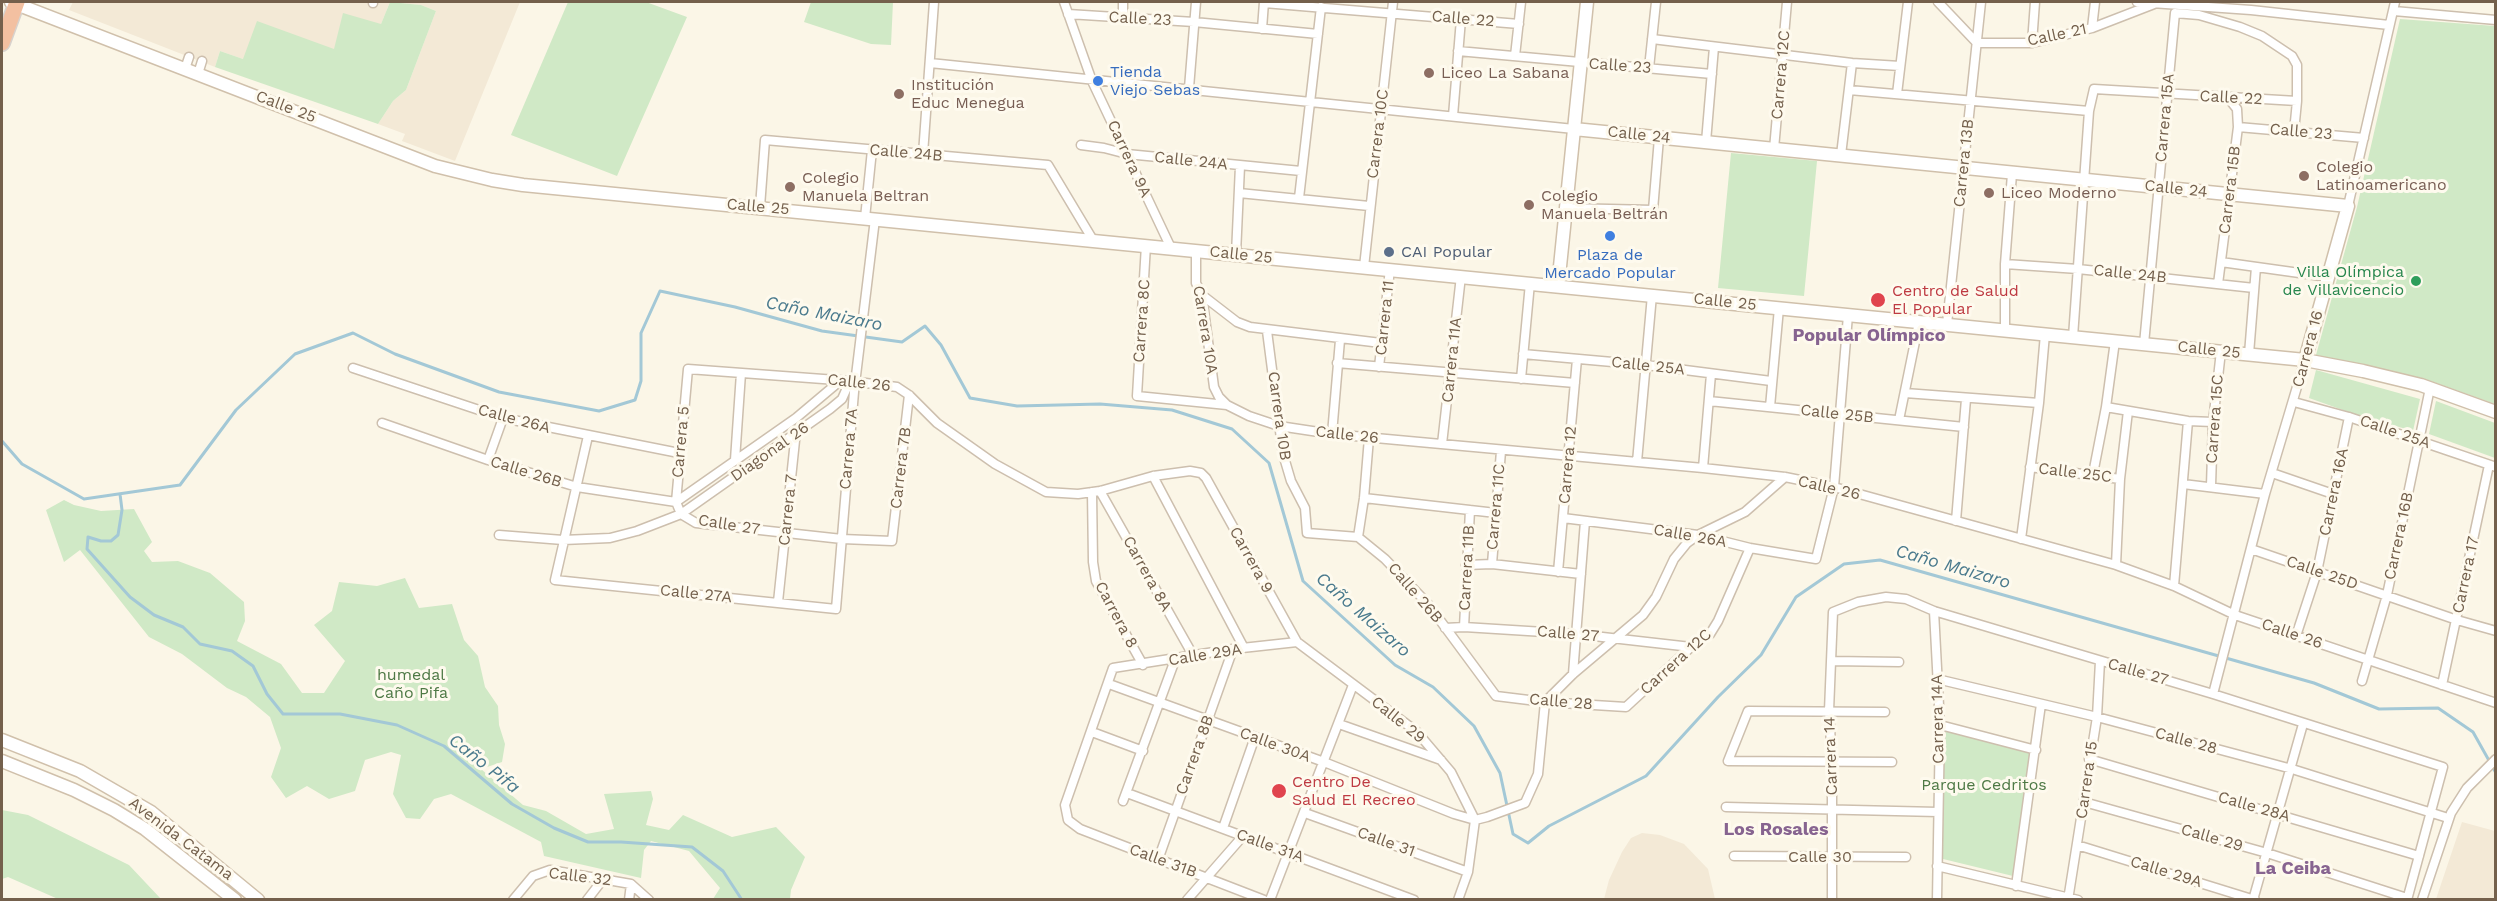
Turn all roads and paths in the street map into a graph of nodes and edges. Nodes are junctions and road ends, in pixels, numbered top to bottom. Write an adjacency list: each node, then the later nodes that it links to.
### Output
1 (15, 2): 37 (highway); 51 (street, Calle 25)
2 (934, 2): 46 (street)
3 (1064, 2): 26 (street, Carrera 9A)
4 (1123, 2): 27 (street)
5 (1196, 2): 30 (street)
6 (1264, 2): 22 (street, Calle 22); 34 (street)
7 (1393, 2): 24 (street, Carrera 10C)
8 (1521, 2): 31 (street)
9 (1587, 2): 47 (street)
10 (1656, 2): 36 (street)
11 (1787, 2): 42 (street, Carrera 12C)
12 (1908, 2): 49 (street)
13 (1938, 2): 38 (street)
14 (1981, 2): 38 (street, Carrera 13B)
15 (2035, 2): 39 (street)
16 (2095, 2): 33 (street)
17 (2137, 2): 19 (street)
18 (2395, 2): 23 (street, Carrera 16)
19 (2154, 3): 20 (street); 33 (street, Calle 21)
20 (2165, 4): 21 (street); 25 (street)
21 (2252, 6): 32 (street)
22 (1321, 8): 24 (street, Calle 22); 35 (street)
23 (2394, 11): 29 (street); 32 (street, Carrera 16)
24 (1392, 13): 28 (street, Calle 22); 63 (street, Carrera 10C)
25 (2175, 13): 58 (street, Carrera 15A); 62 (street)
26 (1068, 14): 27 (street, Calle 23); 54 (street, Carrera 9A)
27 (1123, 18): 30 (street, Calle 23)
28 (1461, 19): 31 (street, Calle 22); 41 (street)
29 (2496, 20)
30 (1194, 22): 34 (street, Calle 23); 55 (street)
31 (1519, 24): 43 (street)
32 (2389, 25): 70 (street, Carrera 16)
33 (2092, 28): 39 (street, Calle 21)
34 (1262, 29): 35 (street, Calle 23)
35 (1318, 34): 61 (street)
36 (1652, 39): 40 (street); 50 (street)
37 (2, 42)
38 (1977, 43): 39 (street, Calle 21); 60 (street, Carrera 13B)
39 (2032, 43)
40 (1714, 47): 42 (street); 53 (street)
41 (1458, 51): 43 (street, Calle 23); 65 (street)
42 (1783, 54): 48 (street); 73 (street, Carrera 12C)
43 (1515, 56): 47 (street, Calle 23)
44 (189, 57): 51 (street)
45 (202, 61): 52 (street)
46 (930, 63): 54 (street, Calle 24); 75 (street)
47 (1580, 63): 50 (street, Calle 23); 67 (street)
48 (1852, 63): 49 (street); 56 (street)
49 (1900, 66): 57 (street)
50 (1648, 68): 53 (street, Calle 23)
51 (185, 69): 52 (street, Calle 25)
52 (198, 74): 89 (street, Calle 25)
53 (1712, 74): 71 (street)
54 (1092, 81): 55 (street, Calle 24); 76 (street, Carrera 9A)
55 (1189, 88): 61 (street, Calle 24)
56 (1849, 90): 57 (street); 77 (street)
57 (1897, 94): 60 (street)
58 (2167, 95): 59 (street, Calle 22); 64 (street, Calle 22); 83 (street, Carrera 15A)
59 (2229, 99): 62 (street, Calle 22); 66 (street, Carrera 15B)
60 (1971, 100): 64 (street); 79 (street, Carrera 13B)
61 (1311, 101): 63 (street, Calle 24); 80 (street)
62 (2297, 101): 68 (street)
63 (1381, 109): 65 (street, Calle 24); 87 (street, Carrera 10C)
64 (2089, 111): 82 (street)
65 (1453, 116): 67 (street, Calle 24)
66 (2238, 127): 68 (street, Calle 23); 85 (street, Carrera 15B)
67 (1574, 129): 69 (street, Calle 24); 90 (street)
68 (2294, 132): 70 (street, Calle 23)
69 (1659, 138): 71 (street, Calle 24); 90 (street)
70 (2364, 138): 88 (street, Carrera 16)
71 (1706, 142): 73 (street, Calle 24)
72 (1081, 145): 76 (street, Calle 24A)
73 (1774, 149): 77 (street, Calle 24)
74 (872, 150): 75 (street, Calle 24B); 89 (street, Calle 24B); 91 (street, Carrera 7A)
75 (923, 154): 92 (street, Calle 24B)
76 (1127, 154): 78 (street, Calle 24A); 94 (street, Carrera 9A)
77 (1841, 155): 79 (street, Calle 24)
78 (1240, 166): 80 (street, Calle 24A); 84 (street)
79 (1964, 168): 81 (street, Calle 24); 115 (street, Carrera 13B)
80 (1301, 171): 86 (street)
81 (2012, 174): 82 (street, Calle 24); 98 (street)
82 (2084, 180): 83 (street, Calle 24); 102 (street)
83 (2158, 187): 85 (street, Calle 24); 104 (street, Carrera 15A)
84 (1239, 193): 86 (street); 96 (street)
85 (2229, 194): 88 (street, Calle 24); 97 (street, Carrera 15B)
86 (1299, 198): 87 (street)
87 (1370, 206): 99 (street, Carrera 10C)
88 (2348, 206): 105 (street, Carrera 16)
89 (760, 207): 91 (street, Calle 25)
90 (1566, 208): 108 (street)
91 (870, 218): 92 (street, Calle 25); 138 (street, Carrera 7A)
92 (1093, 240): 93 (street, Calle 25)
93 (1146, 245): 94 (street, Calle 25); 144 (street, Carrera 8C)
94 (1171, 248): 95 (street, Calle 25)
95 (1196, 250): 96 (street, Calle 25); 110 (street, Carrera 10A)
96 (1236, 254): 99 (street, Calle 25)
97 (2221, 262): 100 (street); 107 (street, Carrera 15B)
98 (2005, 264): 102 (street, Calle 24B); 116 (street)
99 (1364, 267): 101 (street, Calle 25)
100 (2256, 267): 105 (street); 109 (street)
101 (1390, 269): 103 (street, Calle 25); 122 (street, Carrera 11)
102 (2078, 269): 104 (street, Calle 24B); 119 (street)
103 (1461, 276): 106 (street, Calle 25); 135 (street, Carrera 11A)
104 (2150, 277): 107 (street, Calle 24B); 123 (street, Carrera 15A)
105 (2328, 277): 128 (street, Carrera 16)
106 (1530, 283): 108 (street, Calle 25); 125 (street)
107 (2218, 284): 109 (street, Calle 24B)
108 (1558, 286): 111 (street, Calle 25)
109 (2254, 288): 126 (street)
110 (1202, 295): 117 (street); 149 (street, Carrera 10A)
111 (1652, 295): 112 (street, Calle 25); 130 (street)
112 (1779, 308): 113 (street, Calle 25); 139 (street)
113 (1848, 315): 114 (street, Calle 25); 154 (street)
114 (1919, 322): 115 (street, Calle 25); 142 (street)
115 (1947, 324): 116 (street, Calle 25)
116 (2005, 330): 118 (street, Calle 25)
117 (1267, 331): 120 (street); 162 (street, Carrera 10B)
118 (2045, 334): 119 (street, Calle 25); 148 (street)
119 (2073, 337): 121 (street, Calle 25)
120 (1340, 340): 122 (street); 129 (street)
121 (2115, 341): 123 (street, Calle 25); 151 (street)
122 (1381, 343): 131 (street, Carrera 11)
123 (2144, 344): 124 (street, Calle 25)
124 (2221, 351): 126 (street, Calle 25); 160 (street, Carrera 15C)
125 (1523, 354): 127 (street, Calle 25A); 137 (street)
126 (2249, 354): 128 (street, Calle 25)
127 (1577, 359): 130 (street, Calle 25A); 140 (street, Carrera 12)
128 (2305, 360): 141 (street, Calle 25); 147 (street, Carrera 16)
129 (1337, 363): 131 (street); 165 (street)
130 (1646, 365): 136 (street, Calle 25A); 175 (street)
131 (1379, 367): 135 (street)
132 (353, 368): 156 (street, Calle 26A)
133 (688, 369): 134 (street, Calle 26); 171 (street, Carrera 5)
134 (741, 373): 138 (street, Calle 26); 174 (street)
135 (1450, 373): 137 (street); 169 (street, Carrera 11A)
136 (1711, 374): 139 (street, Calle 25A); 146 (street)
137 (1521, 379): 140 (street)
138 (849, 381): 143 (street, Calle 26); 157 (street, Diagonal 26); 164 (street, Diagonal 26); 204 (street, Carrera 7A)
139 (1771, 381): 150 (street)
140 (1575, 383): 172 (street, Carrera 12)
141 (2430, 388): 153 (street, Calle 25); 168 (street, Carrera 16B)
142 (1905, 393): 145 (street); 158 (street)
143 (909, 395): 189 (street, Calle 26); 207 (street, Carrera 7B)
144 (1137, 396): 149 (street, Calle 26)
145 (1966, 399): 148 (street); 163 (street)
146 (1709, 401): 150 (street, Calle 25B); 178 (street)
147 (2294, 402): 155 (street, Calle 25A); 179 (street, Carrera 16)
148 (2039, 403): 177 (street)
149 (1227, 405): 162 (street, Calle 26)
150 (1770, 407): 154 (street, Calle 25B)
151 (2106, 407): 152 (street); 180 (street)
152 (2128, 411): 159 (street); 184 (street)
153 (2496, 412)
154 (1840, 414): 158 (street, Calle 25B); 188 (street)
155 (2349, 417): 168 (street, Calle 25A); 191 (street, Carrera 16A)
156 (503, 418): 166 (street, Calle 26A); 173 (street)
157 (796, 418): 164 (street, Carrera 7); 174 (street, Diagonal 26)
158 (1899, 420): 163 (street, Calle 25B)
159 (2187, 421): 160 (street); 185 (street)
160 (2213, 422): 186 (street, Carrera 15C)
161 (382, 423): 173 (street, Calle 26B)
162 (1279, 426): 165 (street, Calle 26); 203 (street, Carrera 10B)
163 (1964, 427): 199 (street)
164 (795, 434): 196 (street, Diagonal 26); 200 (street, Carrera 7)
165 (1332, 434): 167 (street, Calle 26)
166 (588, 436): 171 (street, Calle 26A); 187 (street)
167 (1369, 438): 169 (street, Calle 26); 192 (street)
168 (2419, 440): 176 (street, Calle 25A); 217 (street, Carrera 16B)
169 (1442, 444): 170 (street, Calle 26)
170 (1501, 451): 172 (street, Calle 26); 195 (street, Carrera 11C)
171 (679, 453): 193 (street, Carrera 5)
172 (1568, 456): 175 (street, Calle 26); 197 (street, Carrera 12)
173 (488, 460): 187 (street, Calle 26B)
174 (735, 460): 193 (street, Diagonal 26)
175 (1637, 462): 178 (street, Calle 26)
176 (2492, 466): 223 (street, Carrera 17)
177 (2030, 467): 180 (street, Calle 25C); 205 (street)
178 (1703, 468): 182 (street, Calle 26)
179 (2272, 473): 190 (street, Carrera 16); 191 (street)
180 (2093, 474): 184 (street, Calle 25C)
181 (1153, 476): 183 (street, Calle 26); 189 (street, Calle 26); 232 (street)
182 (1785, 477): 188 (street, Calle 26); 201 (street)
183 (1206, 478): 230 (street, Carrera 9)
184 (2120, 479): 212 (street)
185 (2183, 484): 186 (street); 216 (street)
186 (2211, 486): 190 (street)
187 (577, 487): 193 (street, Calle 26B); 206 (street)
188 (1833, 487): 199 (street, Calle 26); 208 (street, Calle 26A)
189 (1096, 492): 234 (street, Carrera 8A); 240 (street, Carrera 8)
190 (2265, 494): 209 (street, Carrera 16)
191 (2333, 494): 214 (street, Carrera 16A)
192 (1364, 498): 194 (street); 203 (street)
193 (676, 502): 196 (street, Carrera 5)
194 (1470, 510): 195 (street); 211 (street, Carrera 11B)
195 (1496, 513): 210 (street, Carrera 11C)
196 (681, 514): 200 (street, Calle 27); 206 (street, Calle 27)
197 (1563, 518): 198 (street, Calle 26A); 213 (street, Carrera 12)
198 (1585, 521): 201 (street, Calle 26A); 215 (street)
199 (1956, 521): 205 (street, Calle 26)
200 (785, 533): 204 (street, Calle 27); 218 (street, Carrera 7)
201 (1698, 535): 208 (street, Calle 26A); 229 (street)
202 (499, 536): 206 (street, Calle 27)
203 (1358, 537): 225 (street, Calle 26B)
204 (842, 539): 207 (street, Calle 27); 219 (street, Carrera 7A)
205 (2020, 539): 212 (street, Calle 26)
206 (563, 540): 218 (street, Calle 27A)
207 (892, 541)
208 (1750, 548): 231 (street, Carrera 12C)
209 (2251, 549): 214 (street, Calle 25D); 222 (street, Carrera 16)
210 (1492, 564): 211 (street); 213 (street)
211 (1466, 565): 224 (street, Carrera 11B)
212 (2116, 565): 216 (street, Calle 26)
213 (1558, 572): 215 (street)
214 (2316, 572): 217 (street, Calle 25D); 228 (street, Carrera 16A)
215 (1581, 574): 227 (street)
216 (2174, 585): 222 (street, Calle 26)
217 (2387, 595): 223 (street, Calle 25D); 236 (street, Carrera 16B)
218 (778, 603): 219 (street, Calle 27A)
219 (836, 609)
220 (1934, 611): 221 (street, Calle 27); 238 (street, Calle 27); 242 (street, Carrera 14A)
221 (1833, 612): 237 (street, Carrera 14)
222 (2235, 615): 228 (street, Calle 26); 247 (street, Carrera 16)
223 (2457, 620): 226 (street, Calle 25D); 246 (street, Carrera 17)
224 (1464, 627): 225 (street, Calle 27); 227 (street, Calle 27)
225 (1445, 628): 248 (street, Calle 26B)
226 (2496, 631)
227 (1576, 634): 229 (street, Calle 27); 241 (street)
228 (2296, 636): 236 (street, Calle 26)
229 (1618, 639): 231 (street, Calle 27); 241 (street)
230 (1297, 642): 232 (street, Calle 29A); 245 (street, Calle 29)
231 (1691, 647): 253 (street, Carrera 12C)
232 (1244, 648): 233 (street, Calle 29A)
233 (1233, 649): 234 (street, Calle 29A); 257 (street, Carrera 8B)
234 (1194, 657): 235 (street, Calle 29A)
235 (1175, 660): 240 (street, Calle 29A); 251 (street)
236 (2370, 660): 243 (street, Carrera 16B); 246 (street, Calle 26)
237 (1832, 661): 239 (street); 254 (street, Carrera 14)
238 (2100, 661): 247 (street, Calle 27); 256 (street, Carrera 15)
239 (1899, 663)
240 (1143, 665): 244 (street, Calle 29A)
241 (1573, 674): 249 (street)
242 (1937, 679): 252 (street, Calle 28); 260 (street, Carrera 14A)
243 (2362, 681)
244 (1109, 684): 251 (street, Calle 30A); 261 (street)
245 (1353, 685): 258 (street); 268 (street, Calle 29)
246 (2442, 685): 250 (street, Calle 26)
247 (2213, 694): 259 (street, Calle 27)
248 (1496, 696): 249 (street, Calle 28)
249 (1545, 702): 253 (street, Calle 28); 283 (street)
250 (2496, 702)
251 (1161, 703): 257 (street, Calle 30A); 265 (street)
252 (2041, 704): 256 (street, Calle 28); 264 (street)
253 (1626, 707)
254 (1829, 711): 255 (street); 270 (street, Carrera 14); 270 (street)
255 (1885, 712)
256 (2097, 717): 266 (street, Carrera 15); 273 (street, Calle 28)
257 (1208, 720): 262 (street, Calle 30A); 277 (street, Carrera 8B)
258 (1339, 724): 268 (street); 271 (street)
259 (2304, 724): 273 (street); 279 (street, Calle 27)
260 (1940, 725): 264 (street); 278 (street, Carrera 14A)
261 (1092, 732): 265 (street); 293 (street, Calle 31B)
262 (1255, 737): 271 (street, Calle 30A); 284 (street)
263 (2, 740): 304 (street, Avenida Catama)
264 (2036, 750): 299 (street)
265 (1143, 751): 277 (street, Calle 31A)
266 (2089, 759): 274 (street, Carrera 15); 281 (street, Calle 28A)
267 (2496, 759): 282 (street)
268 (1442, 760): 283 (street, Calle 29)
269 (2, 761): 303 (street, Avenida Catama)
270 (1833, 761): 272 (street); 276 (street, Carrera 14)
271 (1324, 762): 280 (street); 283 (street, Calle 30A)
272 (1892, 762)
273 (2292, 769): 279 (street, Calle 28); 281 (street)
274 (2084, 802): 286 (street, Carrera 15); 288 (street, Calle 29)
275 (1726, 807): 276 (street)
276 (1833, 808): 278 (street); 291 (street, Carrera 14)
277 (1175, 810): 284 (street, Calle 31A); 293 (street, Carrera 8B)
278 (1938, 812): 294 (street, Carrera 14A)
279 (2432, 812): 282 (street, Calle 28); 290 (street)
280 (1305, 813): 287 (street); 295 (street, Calle 31)
281 (2278, 813): 288 (street); 290 (street, Calle 28A)
282 (2448, 818): 317 (street)
283 (1475, 820): 295 (street)
284 (1223, 828): 285 (street, Calle 31A)
285 (1242, 836): 287 (street, Calle 31A); 296 (street)
286 (2077, 845): 300 (street, Carrera 15); 301 (street, Calle 29A)
287 (1290, 853): 311 (street); 312 (street, Calle 31A)
288 (2267, 853): 301 (street); 302 (street, Calle 29)
289 (1734, 856): 291 (street, Calle 30)
290 (2419, 856): 302 (street)
291 (1833, 857): 292 (street, Calle 30); 314 (street, Carrera 14)
292 (1906, 858)
293 (1158, 860): 296 (street, Calle 31B)
294 (1937, 866): 299 (street); 315 (street, Carrera 14A)
295 (1468, 872): 313 (street)
296 (1207, 877): 309 (street); 310 (street, Calle 31B)
297 (604, 878): 298 (street, Calle 32); 305 (street, Calle 32); 306 (street)
298 (631, 884): 307 (street); 308 (street, Calle 32)
299 (2016, 886): 300 (street)
300 (2069, 898): 316 (street)
301 (2254, 899)
302 (2407, 899)
303 (235, 900)
304 (258, 900)
305 (513, 900)
306 (586, 900)
307 (629, 900)
308 (649, 900)
309 (1187, 900)
310 (1264, 900)
311 (1270, 900)
312 (1414, 900)
313 (1458, 900)
314 (1832, 900)
315 (1937, 900)
316 (2078, 900)
317 (2422, 900)

